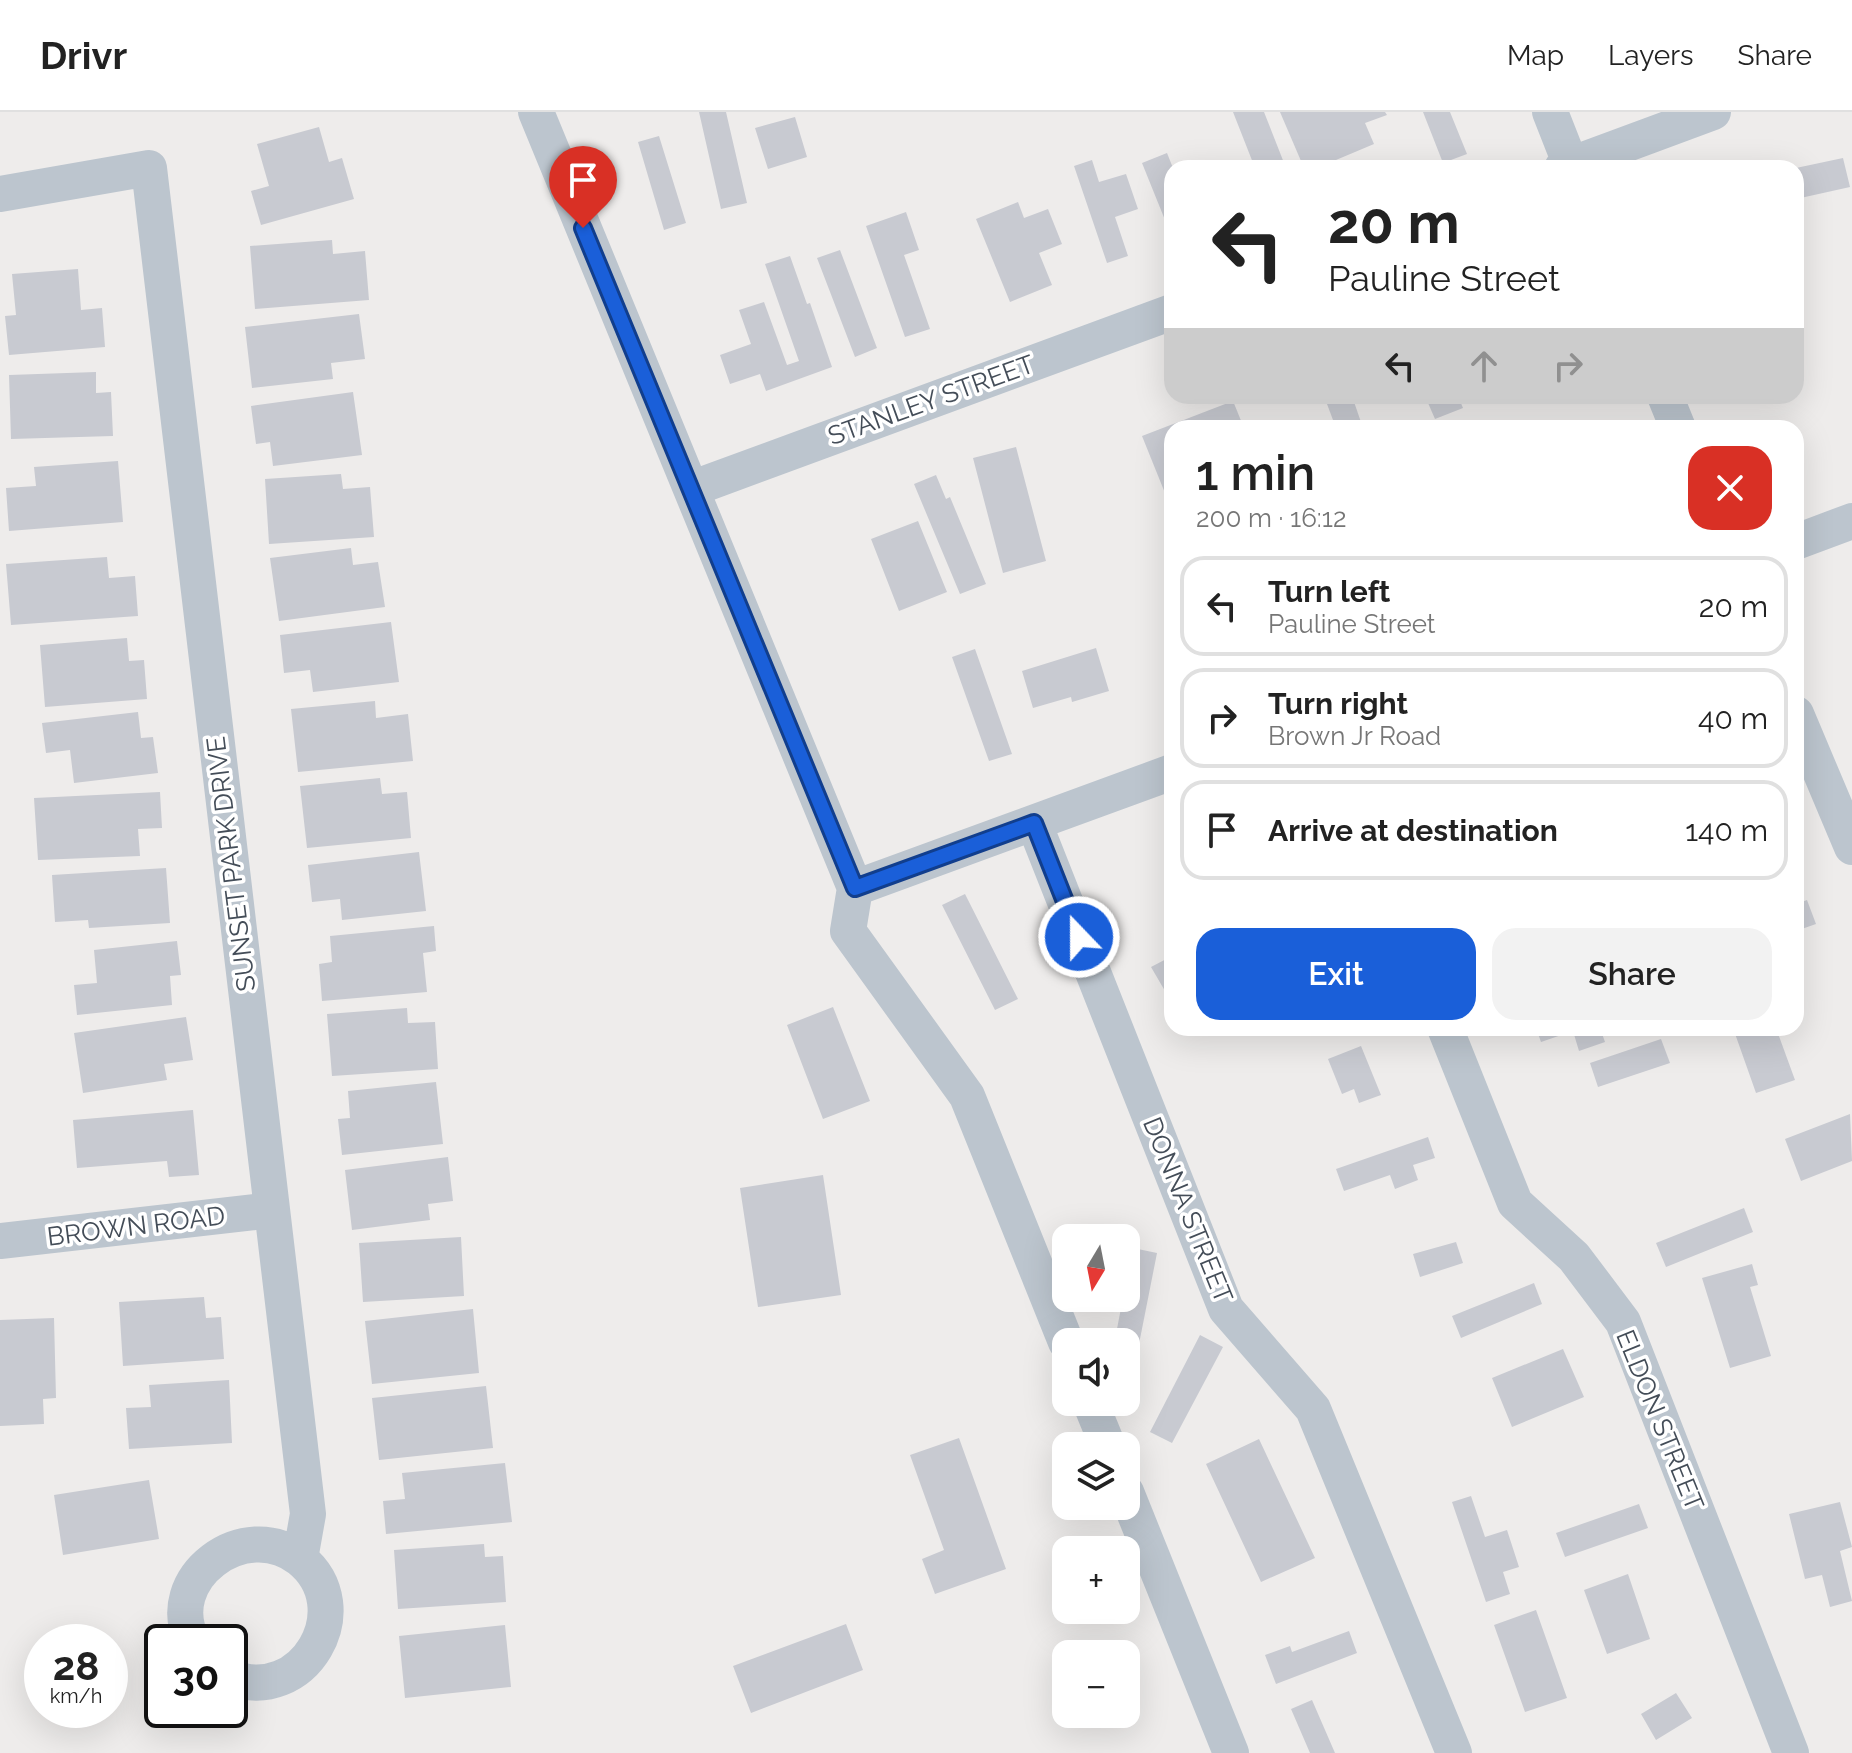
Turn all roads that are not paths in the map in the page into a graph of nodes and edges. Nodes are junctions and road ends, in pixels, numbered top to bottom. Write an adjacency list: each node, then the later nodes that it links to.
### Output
1 (536, 112): 8 (street)
2 (1550, 112): 4 (street)
3 (1713, 112): 5 (street)
4 (1567, 160)
5 (1587, 160)
6 (0, 194): 17 (street, SUNSET PARK DRIVE)
7 (1164, 315): 8 (street, STANLEY STREET)
8 (691, 489): 15 (street)
9 (1852, 521): 10 (street)
10 (1804, 539)
11 (1804, 733): 14 (street)
12 (1164, 775): 13 (street)
13 (1034, 823): 15 (street); 25 (street, DONNA STREET)
14 (1852, 847)
15 (855, 888): 19 (street)
16 (1448, 1036): 26 (street, ELDON STREET)
17 (272, 1210): 18 (street, BROWN ROAD); 21 (street, SUNSET PARK DRIVE)
18 (0, 1241)
19 (1060, 1328)
20 (1137, 1520): 24 (street)
21 (300, 1559): 22 (street); 23 (street)
22 (188, 1624)
23 (248, 1682)
24 (1231, 1753)
25 (1454, 1753)
26 (1791, 1753)

